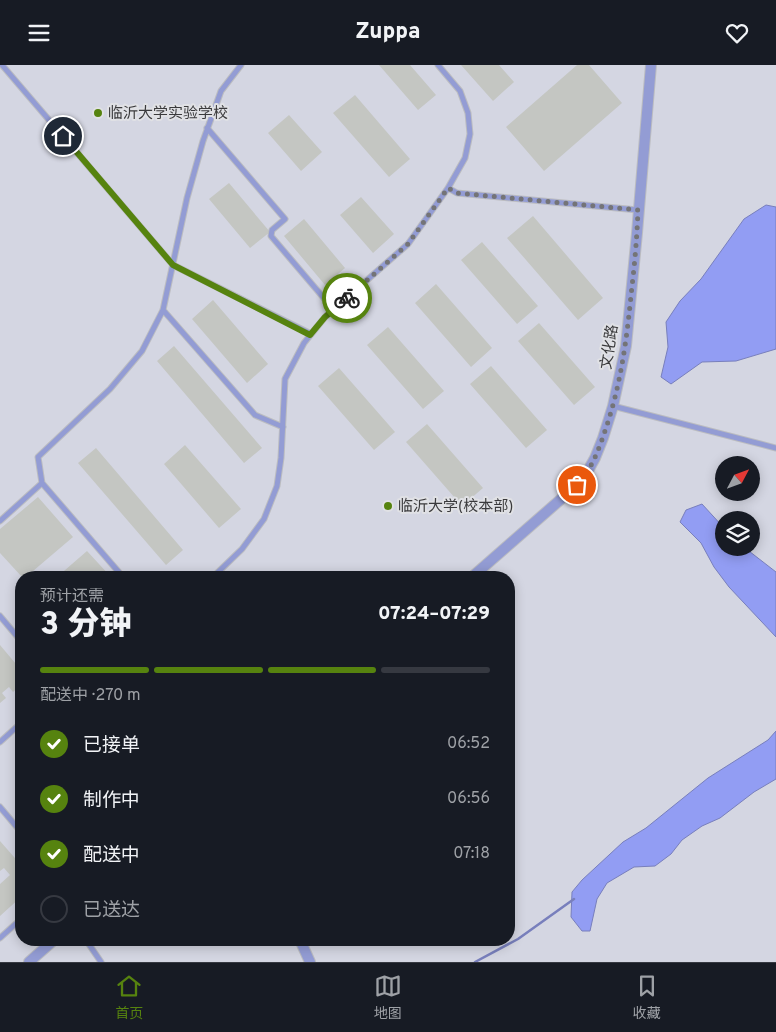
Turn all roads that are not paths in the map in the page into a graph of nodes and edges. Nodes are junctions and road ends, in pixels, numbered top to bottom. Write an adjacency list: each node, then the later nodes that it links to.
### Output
1 (2, 65): 8 (lane)
2 (241, 65): 5 (lane)
3 (438, 65): 6 (lane)
4 (651, 65): 7 (street, 文化路)
5 (207, 128): 8 (lane); 9 (lane)
6 (448, 188): 7 (lane); 9 (lane)
7 (638, 210): 12 (street, 文化路)
8 (173, 265): 10 (lane); 11 (lane)
9 (334, 309): 11 (lane)
10 (163, 310): 13 (lane); 15 (lane)
11 (310, 335): 13 (lane)
12 (613, 406): 14 (lane); 19 (street, 文化路)
13 (283, 427): 18 (lane)
14 (776, 448)
15 (42, 483): 16 (lane); 17 (lane)
16 (0, 521)
17 (118, 571)
18 (219, 571)
19 (479, 571)
20 (0, 616): 21 (lane)
21 (15, 634)
22 (15, 728): 23 (lane)
23 (0, 742)
24 (0, 807): 25 (lane)
25 (15, 825)
26 (15, 924): 27 (lane)
27 (0, 938)
28 (47, 946): 31 (street)
29 (90, 946): 32 (lane)
30 (303, 946): 33 (street)
31 (29, 962)
32 (102, 962)
33 (310, 962)

